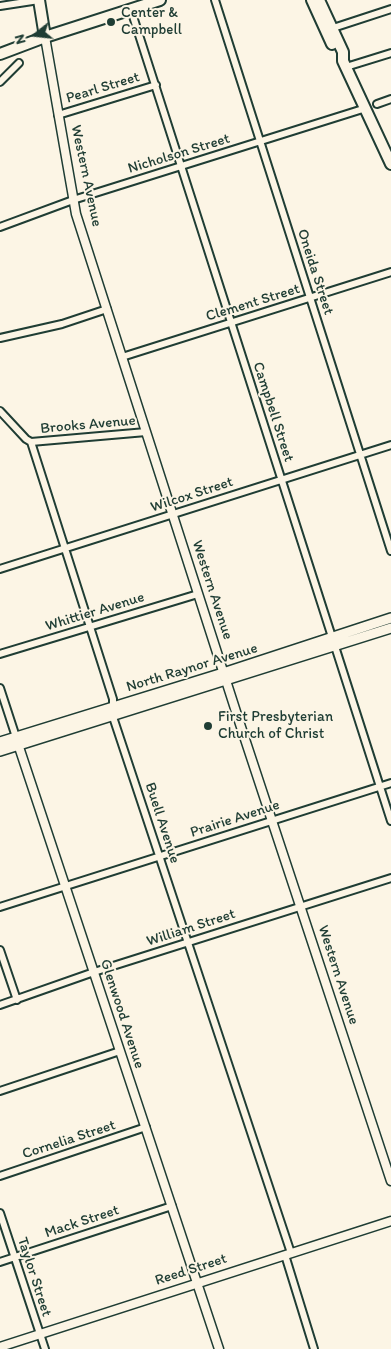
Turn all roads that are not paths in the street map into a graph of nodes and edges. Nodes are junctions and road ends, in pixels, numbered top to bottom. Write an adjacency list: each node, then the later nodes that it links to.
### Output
1 (39, 0): 6 (street); 9 (main road, Western Avenue)
2 (160, 0): 8 (main road)
3 (215, 0): 23 (street, Oneida Street)
4 (312, 0): 10 (main road)
5 (319, 0): 10 (main road)
6 (0, 6)
7 (391, 9): 10 (street)
8 (131, 10): 11 (main road); 18 (street, Campbell Street)
9 (43, 23): 11 (main road); 12 (main road, Western Avenue)
10 (329, 29): 16 (main road)
11 (56, 33): 12 (main road)
12 (45, 37): 14 (main road); 22 (street, Western Avenue)
13 (391, 53): 16 (street)
14 (0, 54)
15 (19, 63): 17 (street)
16 (345, 64): 21 (main road)
17 (0, 82)
18 (156, 85): 22 (street, Pearl Street); 25 (street, Campbell Street)
19 (391, 99): 20 (street)
20 (377, 104)
21 (366, 108): 23 (street, Nicholson Street); 24 (main road)
22 (58, 115): 26 (street, Western Avenue)
23 (260, 142): 25 (street, Nicholson Street); 29 (street, Oneida Street)
24 (391, 164)
25 (182, 167): 26 (street, Nicholson Street); 31 (street, Campbell Street)
26 (72, 200): 27 (street, Nicholson Street); 30 (street, Western Avenue)
27 (0, 227)
28 (391, 273): 29 (street, Clement Street)
29 (311, 298): 31 (street, Clement Street); 38 (street, Oneida Street)
30 (108, 309): 32 (street); 33 (street, Western Avenue)
31 (231, 322): 33 (street, Clement Street); 39 (street, Campbell Street)
32 (0, 338)
33 (122, 357): 35 (street, Western Avenue)
34 (0, 411): 36 (street, Buell Avenue)
35 (146, 432): 36 (street, Brooks Avenue); 40 (street, Western Avenue)
36 (32, 442): 41 (street, Buell Avenue)
37 (391, 445): 38 (street, Wilcox Street)
38 (360, 454): 39 (street, Wilcox Street); 42 (street, Oneida Street)
39 (281, 480): 40 (street, Wilcox Street); 48 (street, Campbell Street)
40 (173, 515): 41 (street, Wilcox Street); 44 (street, Western Avenue)
41 (66, 548): 43 (street, Wilcox Street); 46 (street, Buell Avenue)
42 (391, 551)
43 (0, 569)
44 (198, 594): 46 (street, Whittier Avenue); 50 (street, Western Avenue)
45 (391, 618): 48 (main road, North Raynor Avenue)
46 (91, 627): 49 (street, Whittier Avenue); 52 (street, Buell Avenue)
47 (391, 628): 48 (main road, North Raynor Avenue)
48 (332, 642): 50 (main road, North Raynor Avenue); 57 (street, Campbell Street)
49 (0, 654)
50 (224, 677): 52 (main road, North Raynor Avenue); 58 (street, Western Avenue)
51 (0, 688): 53 (street, Glenwood Avenue)
52 (113, 712): 53 (main road, North Raynor Avenue); 60 (street, Buell Avenue)
53 (17, 741): 54 (main road, North Raynor Avenue); 55 (main road, North Raynor Avenue); 62 (street, Glenwood Avenue)
54 (0, 742)
55 (0, 751)
56 (391, 783): 57 (street, Prairie Avenue)
57 (380, 787): 58 (street, Prairie Avenue); 59 (street, Campbell Street)
58 (271, 821): 60 (street, Prairie Avenue); 64 (street, Western Avenue)
59 (391, 821)
60 (160, 856): 62 (street, Prairie Avenue); 65 (street, Buell Avenue)
61 (391, 878): 64 (street, William Street)
62 (65, 886): 63 (street, Prairie Avenue); 67 (street, Glenwood Avenue)
63 (0, 907)
64 (300, 907): 65 (street, William Street); 74 (street, Western Avenue)
65 (188, 942): 67 (street, William Street); 78 (street, Buell Avenue)
66 (0, 950): 68 (street)
67 (94, 972): 68 (street, William Street); 70 (street, Glenwood Avenue)
68 (17, 1000): 69 (street, William Street)
69 (0, 1005)
70 (120, 1052): 71 (street); 72 (street, Glenwood Avenue)
71 (0, 1091)
72 (146, 1128): 73 (street, Cornelia Street); 75 (street, Glenwood Avenue)
73 (0, 1176)
74 (391, 1180)
75 (172, 1206): 79 (street, Mack Street); 81 (street, Glenwood Avenue)
76 (0, 1212): 79 (street, Taylor Street)
77 (391, 1221): 78 (street, Reed Street)
78 (288, 1254): 81 (street, Reed Street); 86 (street, Buell Avenue)
79 (15, 1257): 80 (street, Mack Street); 82 (street, Taylor Street)
80 (0, 1262)
81 (197, 1283): 82 (street, Reed Street); 85 (street, Glenwood Avenue)
82 (40, 1334): 83 (street, Reed Street); 84 (street, Taylor Street)
83 (0, 1346)
84 (45, 1349)
85 (219, 1349)
86 (314, 1349)

